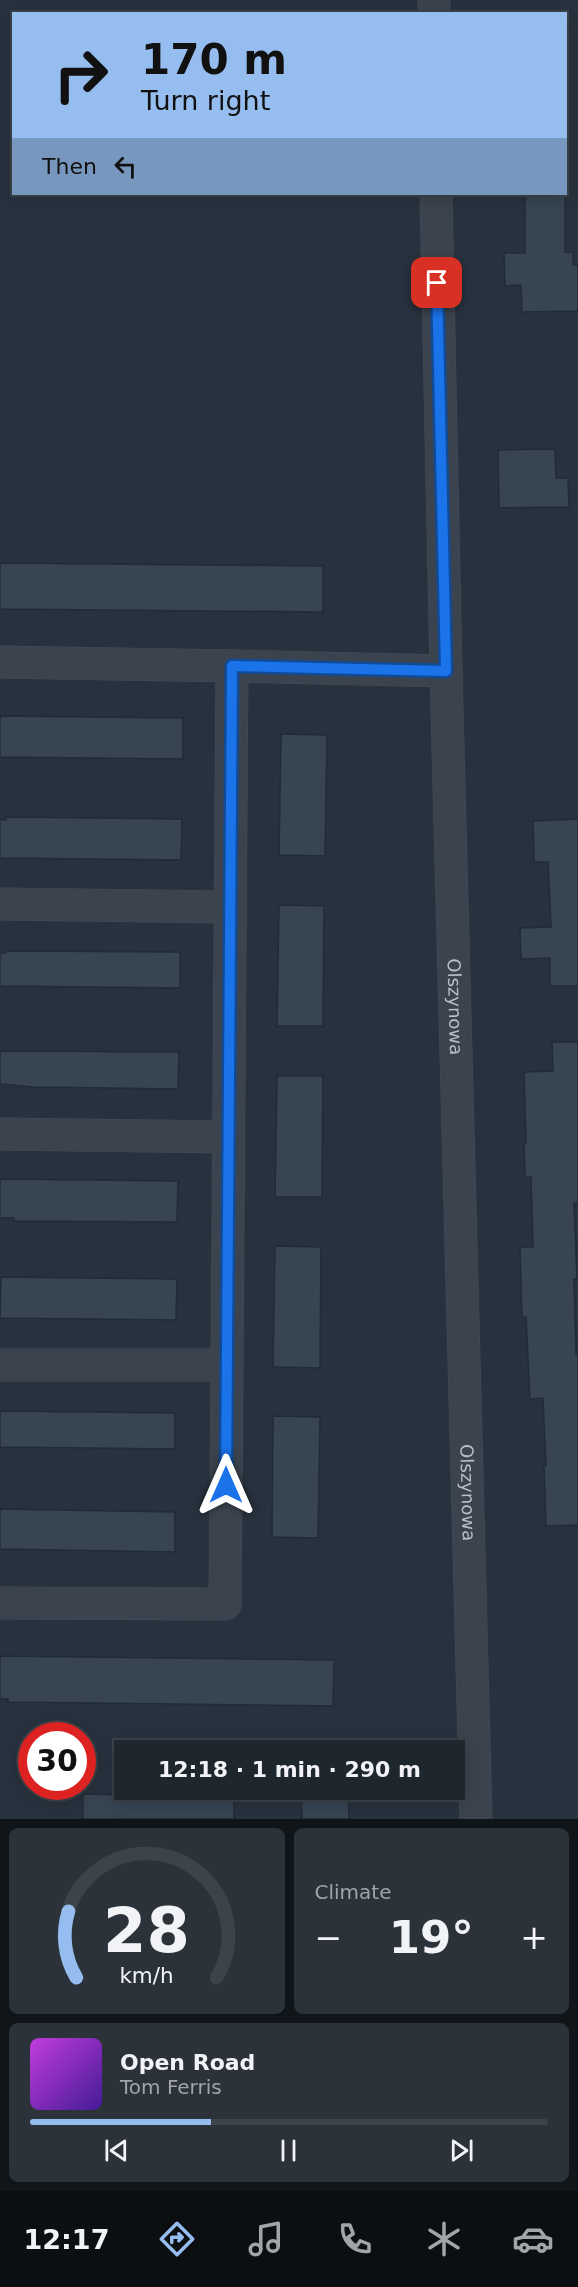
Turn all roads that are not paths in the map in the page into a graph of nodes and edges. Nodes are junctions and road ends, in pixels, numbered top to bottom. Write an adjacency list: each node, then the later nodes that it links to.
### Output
1 (436, 195): 4 (street, Olszynowa)
2 (0, 662): 3 (street)
3 (232, 666): 4 (street); 6 (street)
4 (446, 671): 12 (street, Olszynowa)
5 (0, 904): 6 (street)
6 (229, 906): 8 (street)
7 (0, 1134): 8 (street)
8 (229, 1137): 10 (street)
9 (0, 1365): 10 (street)
10 (226, 1365): 11 (street)
11 (0, 1603)
12 (476, 1819)

